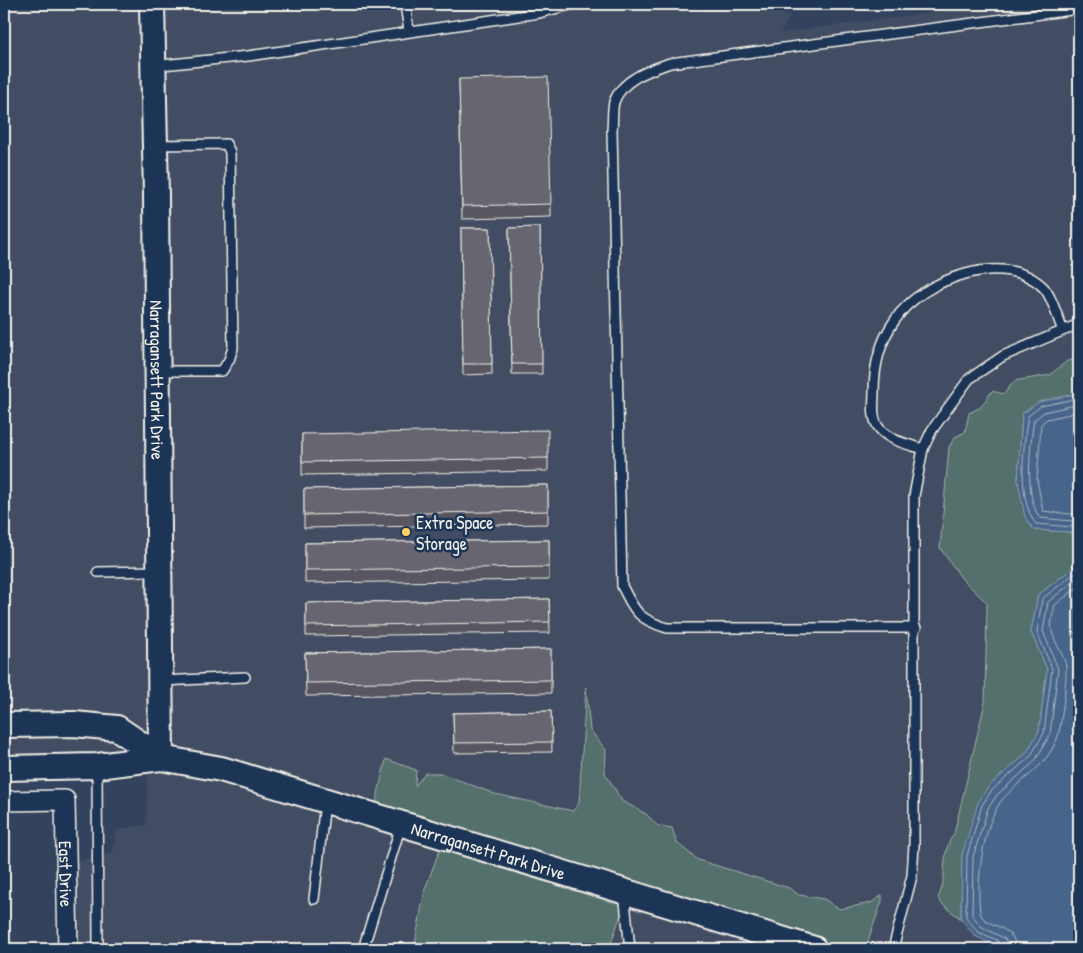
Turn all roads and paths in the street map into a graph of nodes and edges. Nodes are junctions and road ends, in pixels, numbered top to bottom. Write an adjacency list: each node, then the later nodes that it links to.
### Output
1 (152, 4): 7 (street, Narragansett Park Drive)
2 (405, 4): 6 (lane)
3 (574, 4): 4 (lane)
4 (555, 6): 6 (lane)
5 (1079, 9): 15 (lane)
6 (409, 31): 7 (lane)
7 (153, 66): 8 (street, Narragansett Park Drive)
8 (155, 145): 11 (street, Narragansett Park Drive); 11 (lane)
9 (1079, 324): 10 (lane)
10 (1062, 330): 12 (lane); 12 (lane)
11 (158, 371): 13 (street, Narragansett Park Drive)
12 (922, 449): 15 (lane)
13 (160, 571): 14 (lane); 17 (street, Narragansett Park Drive)
14 (98, 572)
15 (916, 628): 32 (lane)
16 (245, 677): 17 (lane)
17 (160, 681): 19 (street, Narragansett Park Drive)
18 (4, 725): 19 (street, Narragansett Park Drive)
19 (161, 758): 20 (street, Narragansett Park Drive); 23 (street, Narragansett Park Drive)
20 (97, 766): 21 (street, Narragansett Park Drive); 28 (lane)
21 (4, 768)
22 (4, 801): 27 (street, East Drive)
23 (325, 801): 24 (street, Narragansett Park Drive); 26 (lane)
24 (402, 823): 25 (street, Narragansett Park Drive); 29 (lane)
25 (624, 891): 30 (lane); 31 (street, Narragansett Park Drive)
26 (314, 899)
27 (68, 949)
28 (98, 949)
29 (363, 949)
30 (630, 949)
31 (813, 949)
32 (893, 949)

